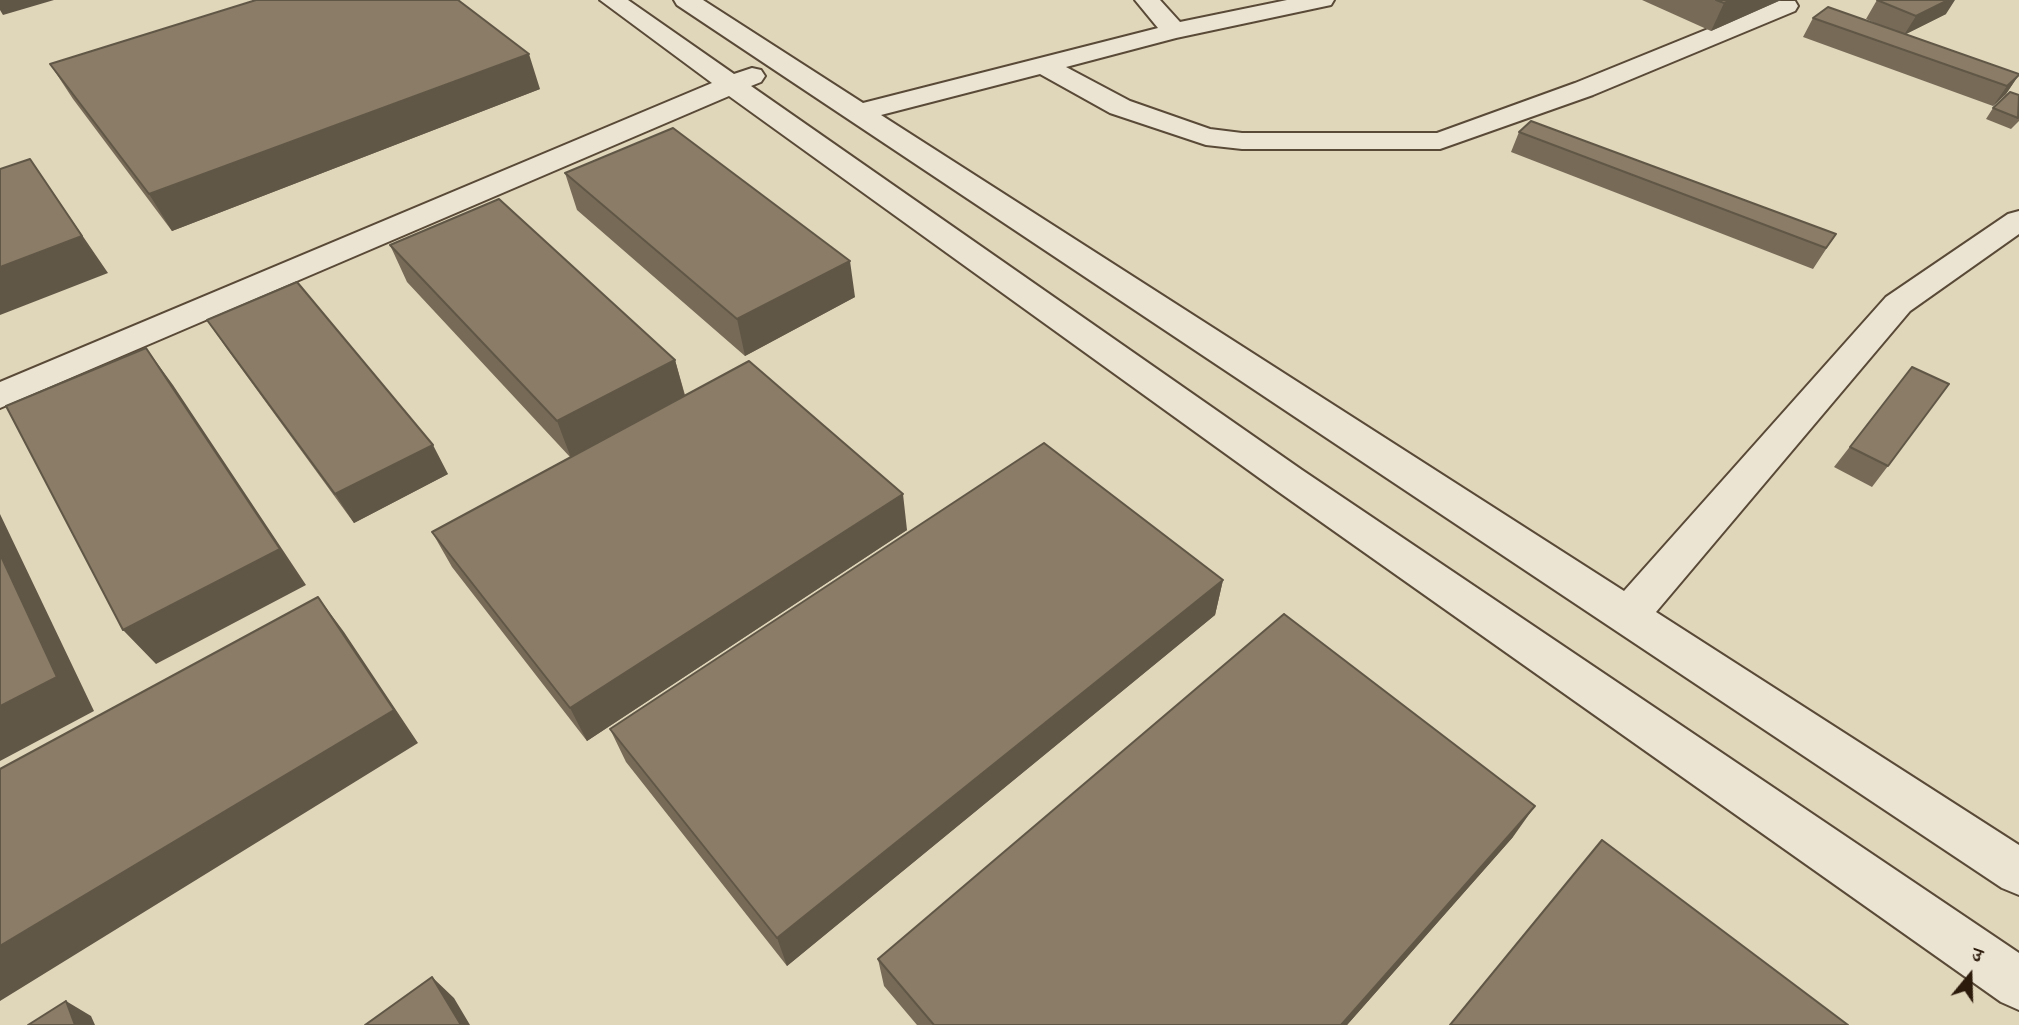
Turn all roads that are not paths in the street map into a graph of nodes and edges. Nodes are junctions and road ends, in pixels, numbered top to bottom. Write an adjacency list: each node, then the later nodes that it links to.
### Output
1 (612, 0): 9 (street)
2 (686, 0): 7 (street)
3 (1147, 0): 6 (street)
4 (1322, 0): 6 (street)
5 (1786, 6): 8 (street)
6 (1174, 31): 8 (street)
7 (787, 64): 9 (street); 10 (street)
8 (1045, 66): 10 (street)
9 (732, 83): 12 (street); 15 (street)
10 (860, 112): 13 (street)
11 (2019, 220): 13 (street)
12 (0, 396)
13 (1627, 617): 14 (street)
14 (2019, 872)
15 (2019, 984)

